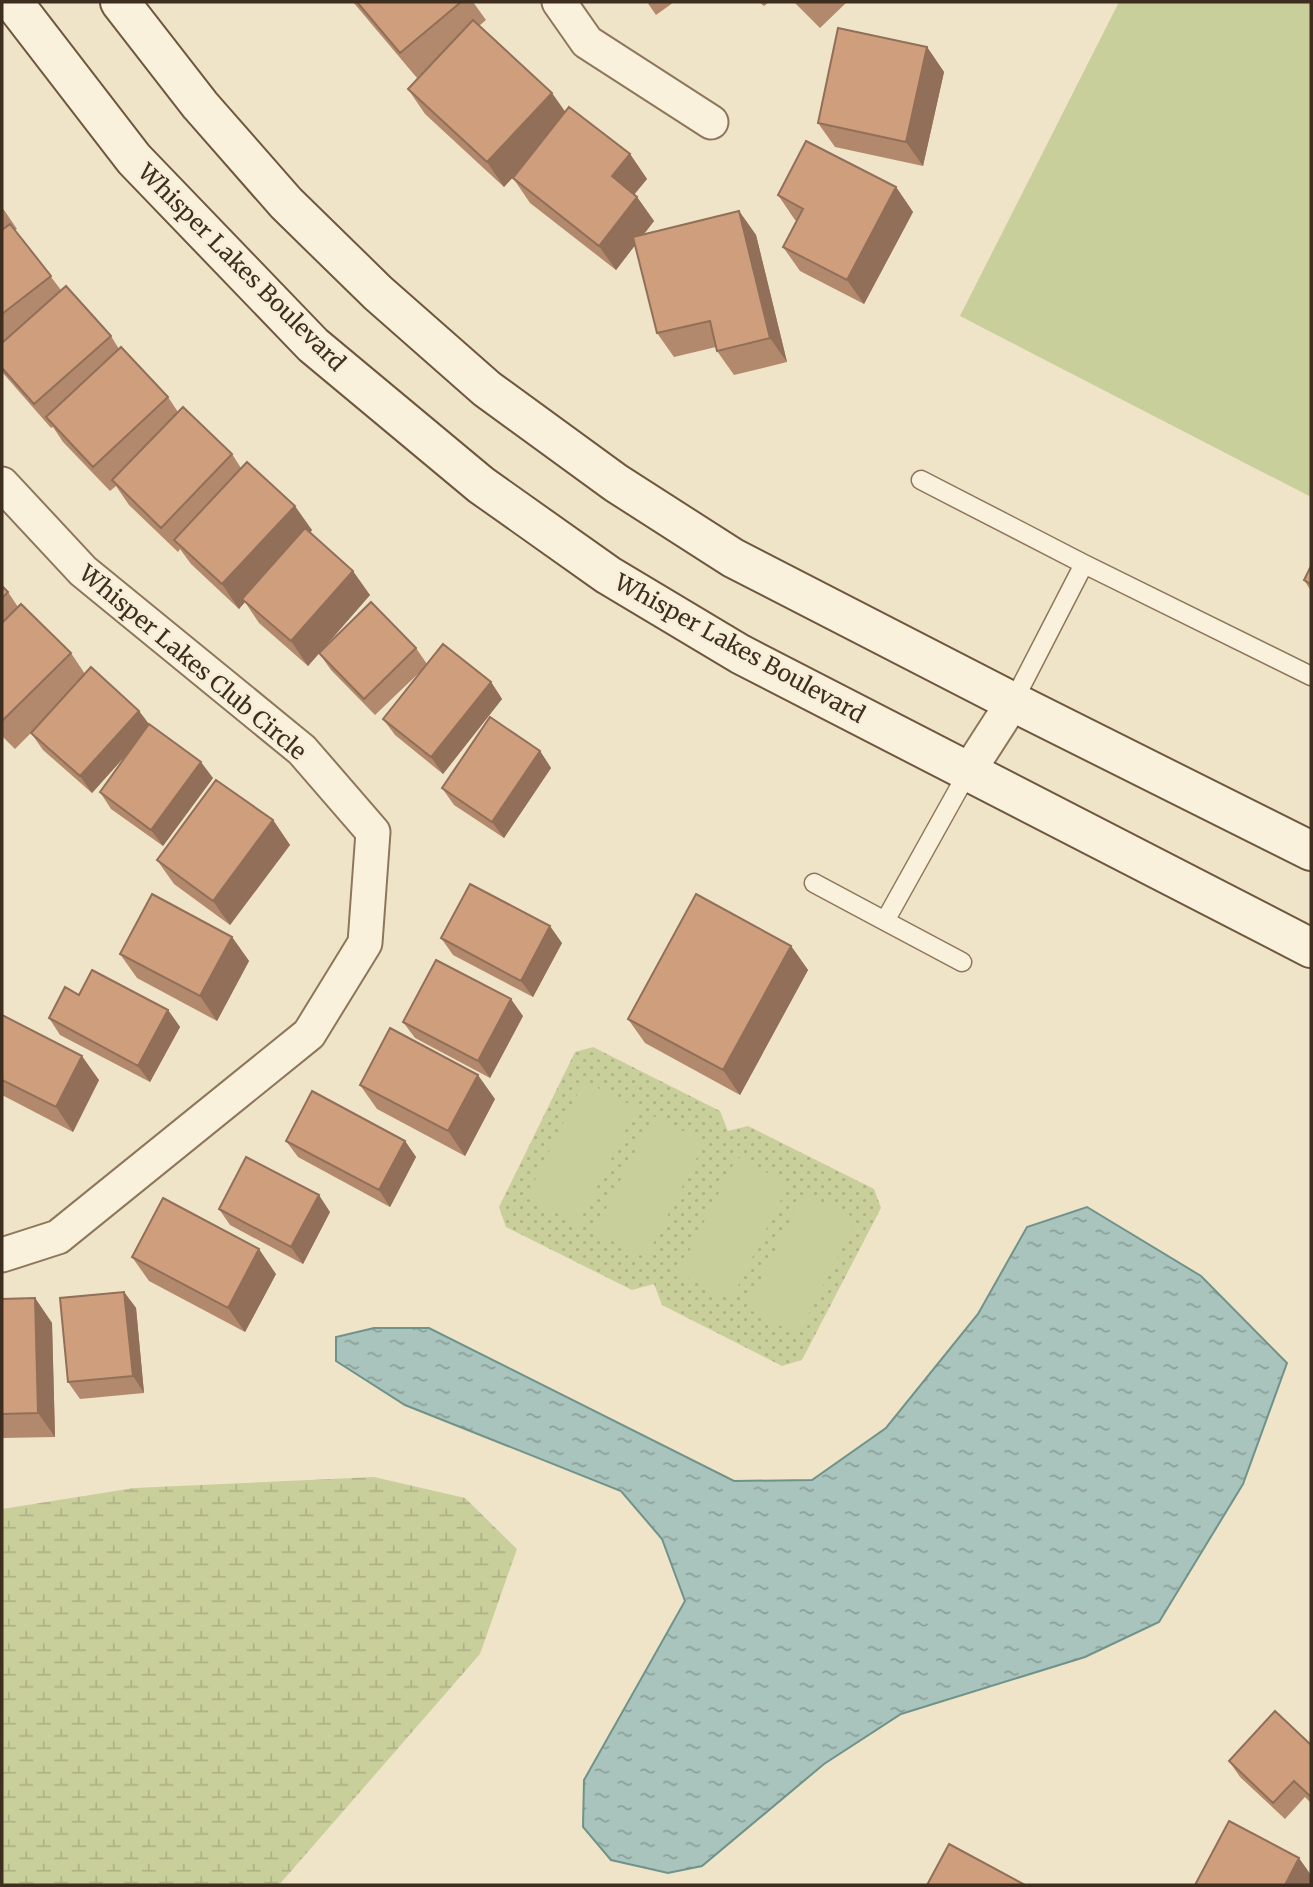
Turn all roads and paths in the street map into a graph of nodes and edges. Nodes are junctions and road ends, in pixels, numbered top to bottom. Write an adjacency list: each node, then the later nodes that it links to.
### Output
1 (13, 2): 10 (street, Whisper Lakes Boulevard)
2 (120, 2): 9 (street)
3 (559, 2): 4 (street)
4 (711, 122)
5 (921, 480): 7 (lane)
6 (2, 484): 16 (street, Whisper Lakes Club Circle)
7 (1084, 565): 8 (lane); 9 (lane)
8 (1311, 676)
9 (1013, 702): 10 (street); 11 (street)
10 (968, 772): 13 (lane); 14 (street, Whisper Lakes Boulevard)
11 (1311, 851)
12 (814, 883): 13 (lane)
13 (885, 921): 15 (lane)
14 (1311, 948)
15 (962, 962)
16 (2, 1255)

